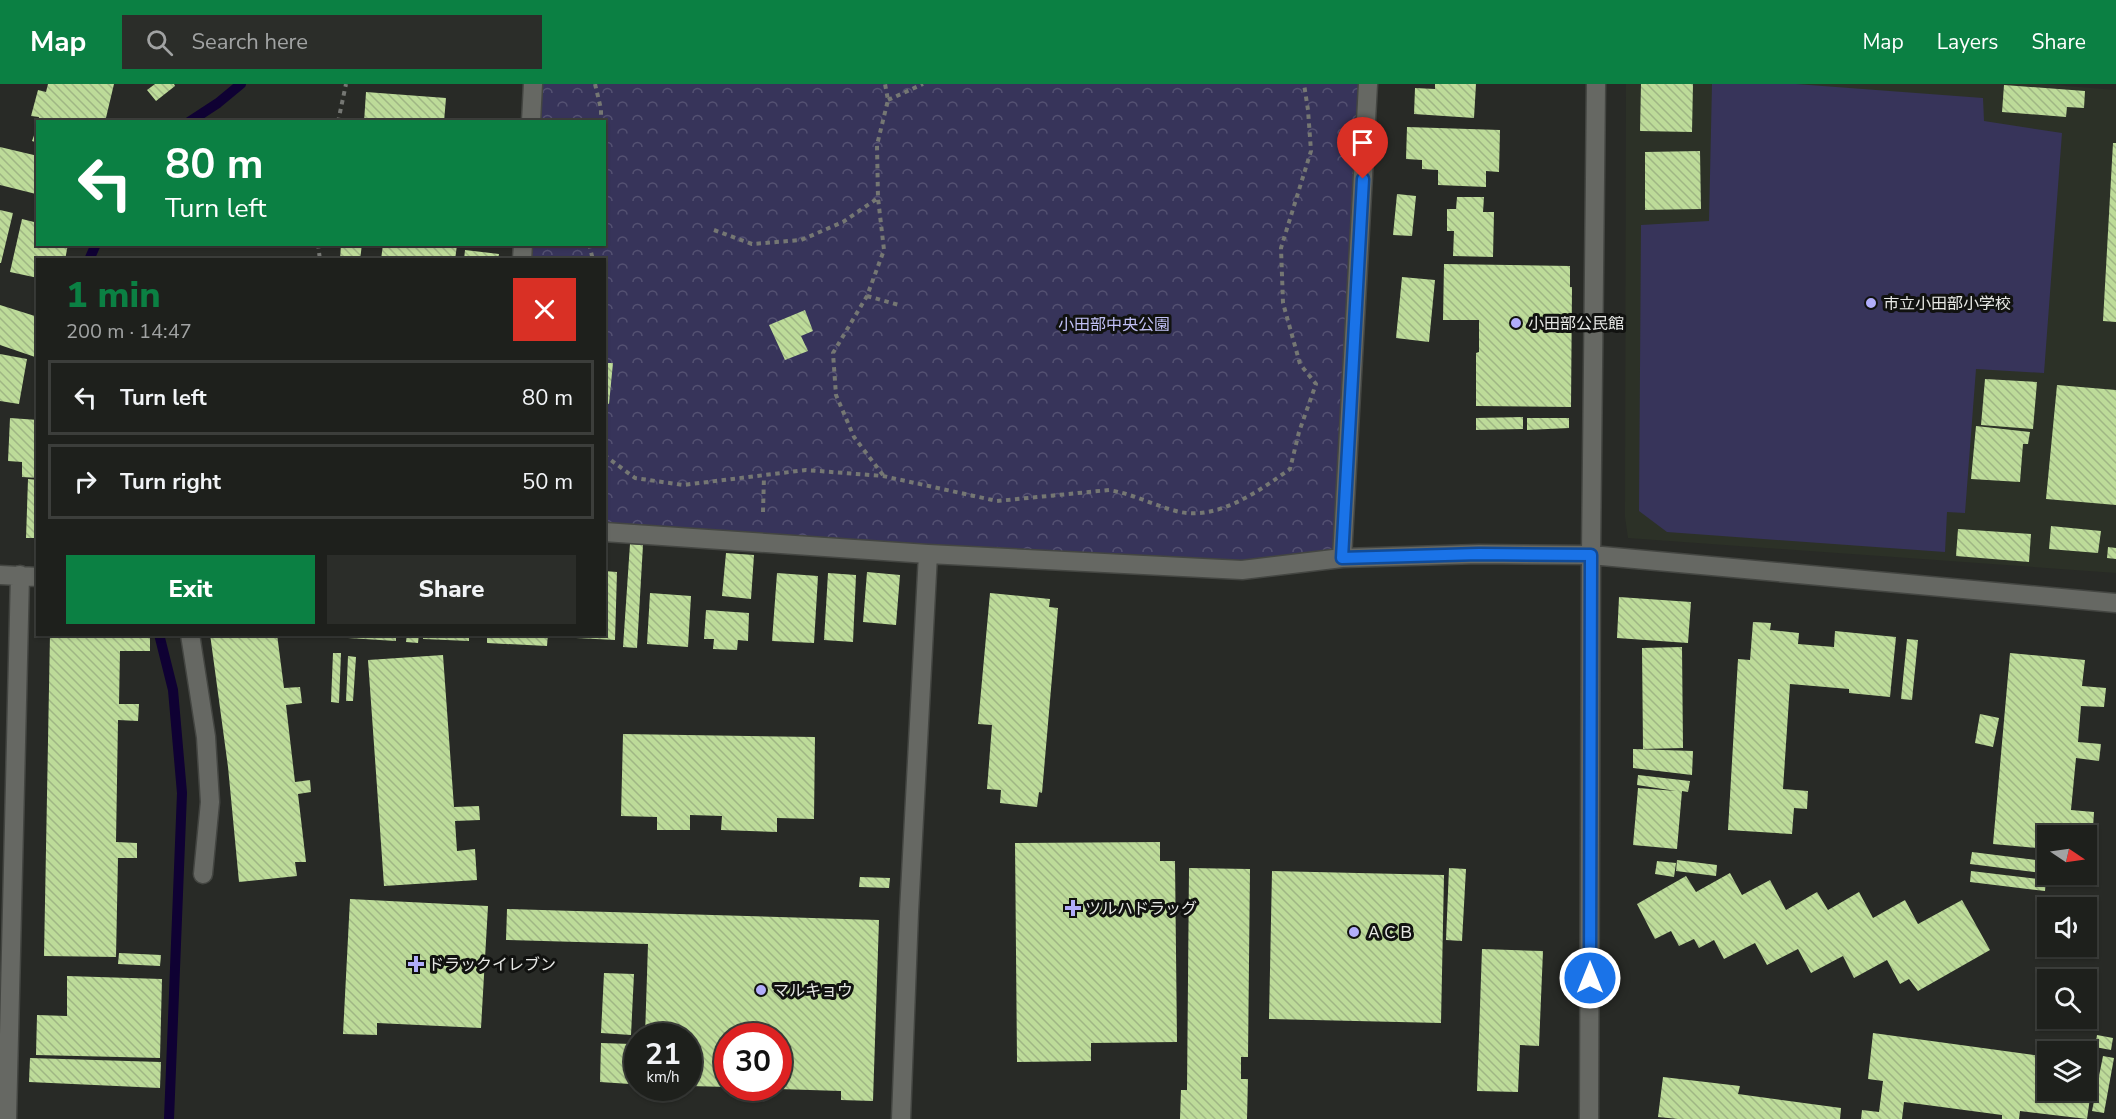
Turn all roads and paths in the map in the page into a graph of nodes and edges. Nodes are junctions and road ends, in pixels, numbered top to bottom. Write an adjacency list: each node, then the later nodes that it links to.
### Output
1 (346, 84): 10 (path)
2 (533, 84): 11 (street)
3 (595, 84): 12 (path)
4 (885, 84): 9 (path)
5 (923, 84): 9 (path)
6 (1304, 84): 19 (path)
7 (1368, 84): 24 (street)
8 (1596, 84): 23 (street)
9 (888, 100): 13 (path)
10 (338, 120)
11 (531, 120)
12 (601, 120)
13 (878, 198): 14 (path); 15 (path)
14 (714, 230)
15 (867, 296): 16 (path); 19 (path)
16 (899, 305)
17 (606, 456): 18 (path)
18 (764, 476): 19 (path); 20 (path)
19 (883, 476)
20 (763, 512)
21 (606, 532): 22 (street)
22 (928, 554): 24 (street); 31 (street)
23 (1591, 555): 24 (street); 27 (street); 32 (street)
24 (1342, 558)
25 (0, 575): 26 (street)
26 (29, 576): 30 (street)
27 (2116, 603)
28 (190, 636): 29 (street)
29 (203, 874)
30 (7, 1119)
31 (901, 1119)
32 (1589, 1119)

